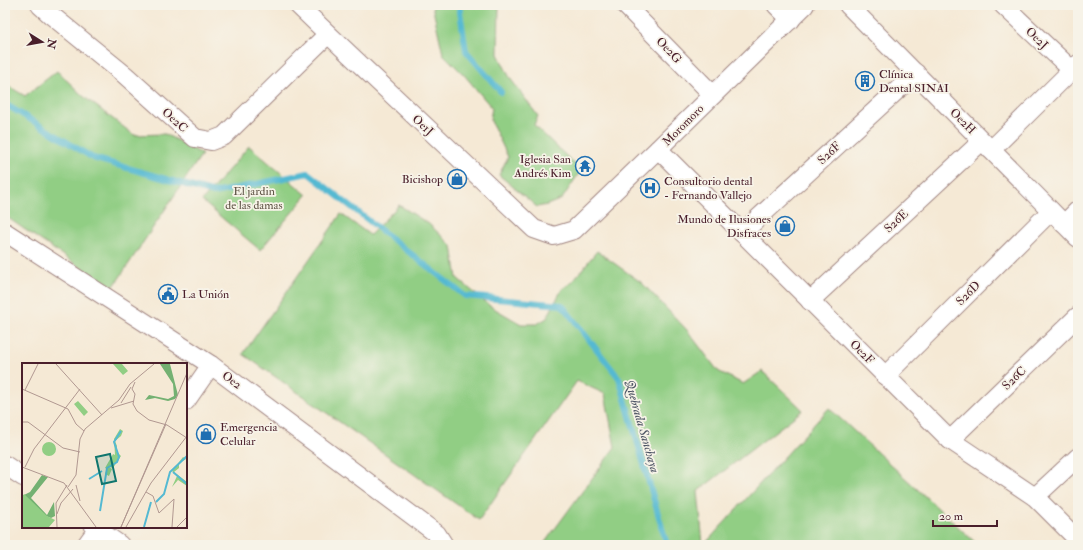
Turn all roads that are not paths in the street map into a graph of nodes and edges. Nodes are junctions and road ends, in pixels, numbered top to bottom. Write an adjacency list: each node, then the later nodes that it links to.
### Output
1 (40, 5): 9 (street, Oe2C)
2 (298, 5): 9 (street, Oe1J)
3 (625, 5): 12 (street, Oe2G)
4 (776, 5): 8 (street)
5 (805, 5): 8 (street, Moromoro)
6 (848, 5): 11 (street, Oe2H)
7 (1003, 5): 10 (street, Oe2J)
8 (791, 20): 12 (street, Moromoro)
9 (328, 34): 20 (street, Oe1J)
10 (1075, 67): 13 (street, S26E)
11 (916, 73): 13 (street, Oe2H); 19 (street, S26F)
12 (713, 96): 14 (street, Moromoro)
13 (986, 145): 16 (street, Oe2H); 22 (street, S26E)
14 (658, 150): 19 (street, Oe2F); 20 (street, Moromoro)
15 (1078, 210): 17 (street)
16 (1052, 211): 17 (street, Oe2H); 25 (street, S26D)
17 (1064, 224): 21 (street, Oe2H)
18 (5, 232): 24 (street, Oe2)
19 (742, 233): 22 (street, Oe2F)
20 (554, 236)
21 (1078, 238)
22 (810, 301): 25 (street, Oe2F)
23 (1078, 316): 27 (street, S26C)
24 (211, 365): 26 (street); 36 (street, Oe2)
25 (885, 376): 27 (street, Oe2F)
26 (187, 400)
27 (950, 440): 31 (street, Oe2F)
28 (1078, 457): 31 (street)
29 (5, 465): 30 (street)
30 (22, 477)
31 (1035, 497): 33 (street, Oe2F)
32 (97, 528): 34 (street); 35 (street)
33 (1078, 540)
34 (86, 545)
35 (120, 545)
36 (444, 545)

